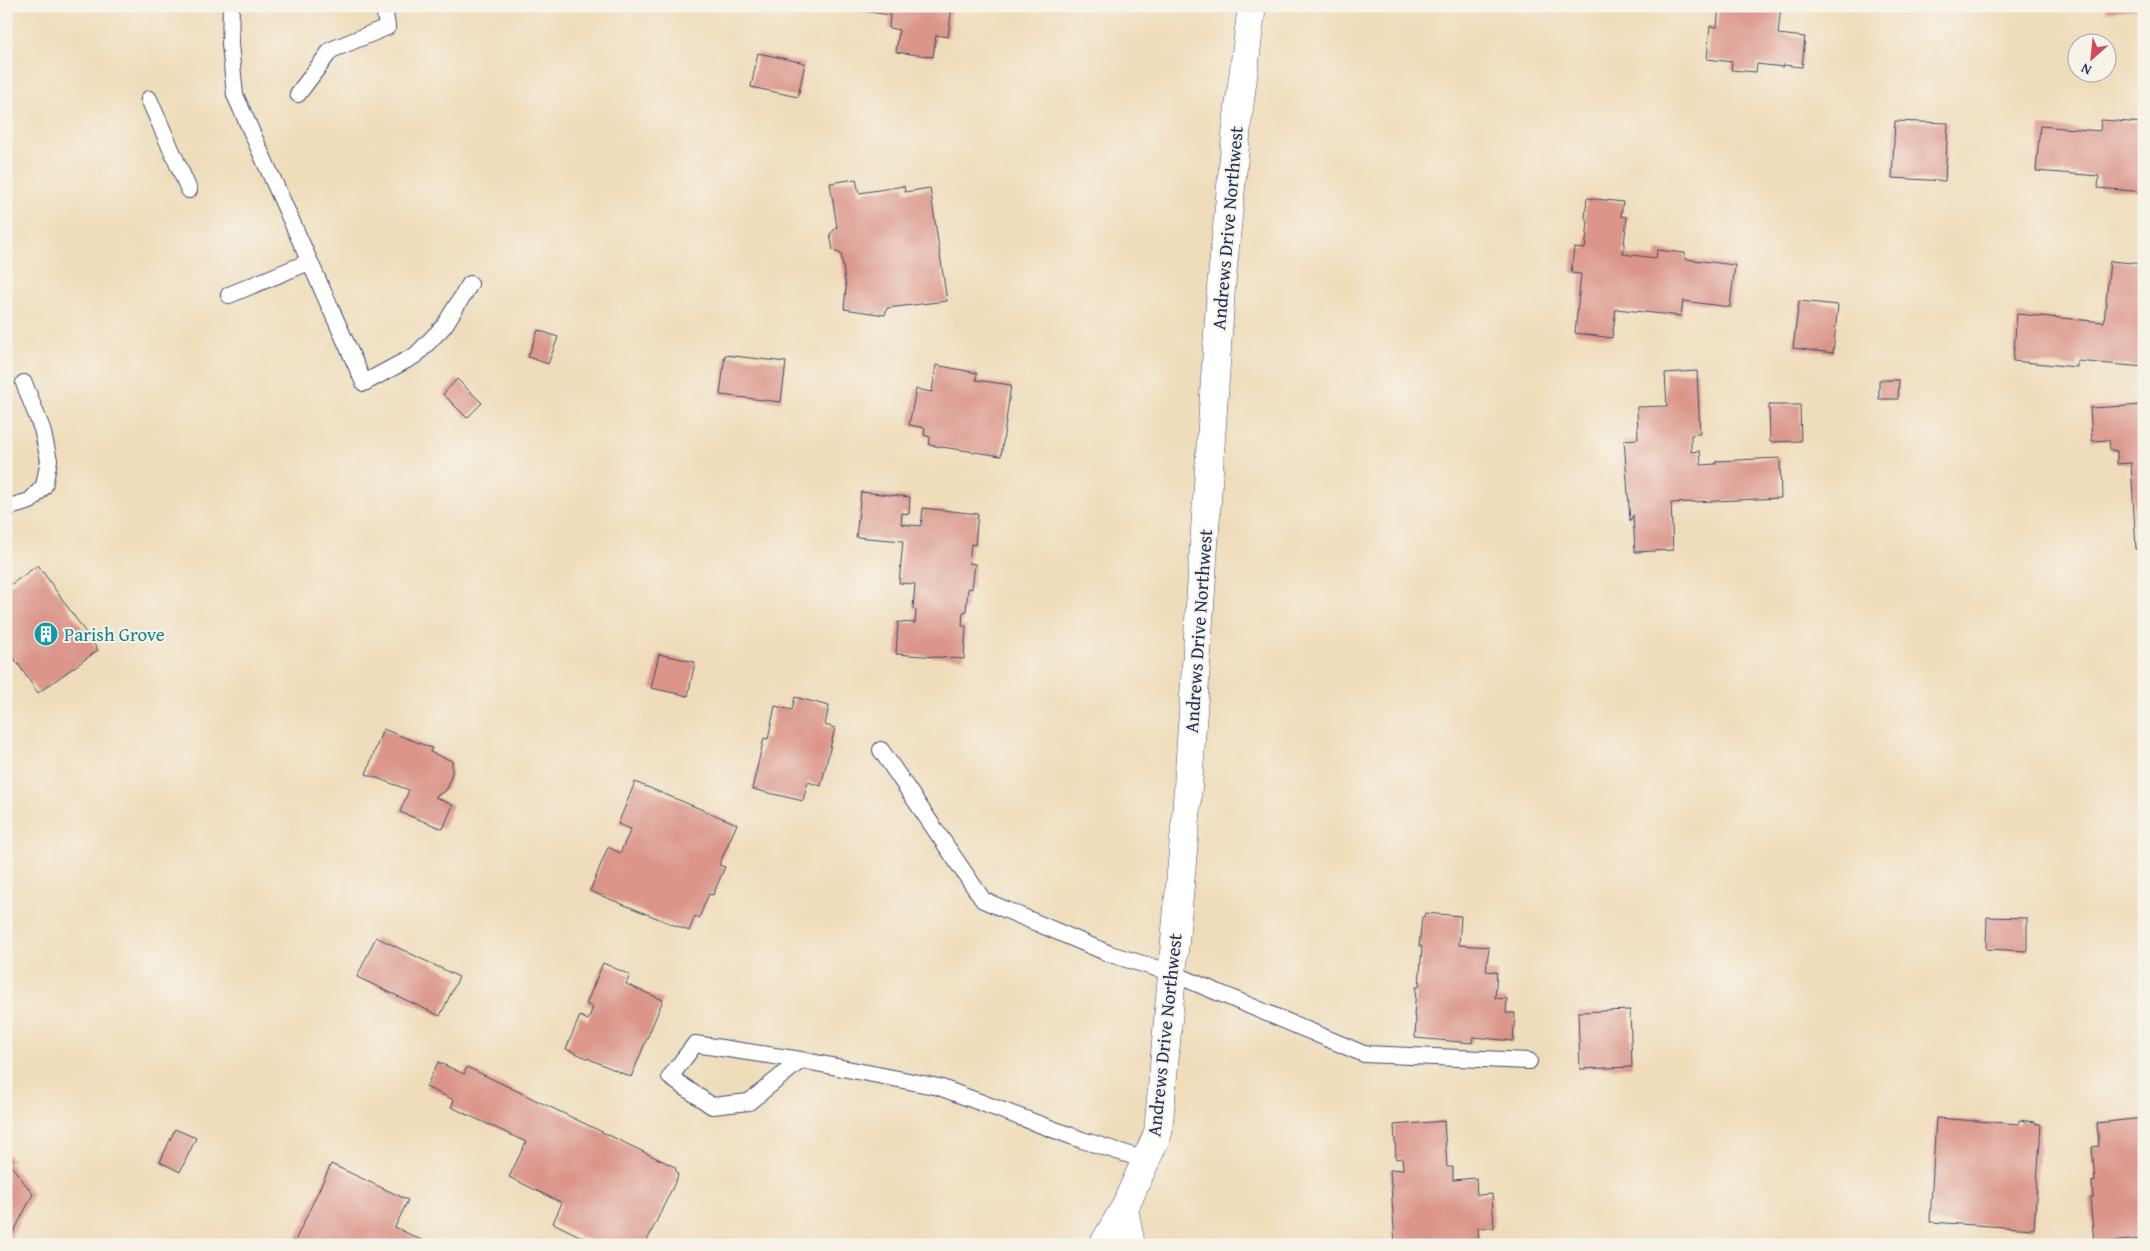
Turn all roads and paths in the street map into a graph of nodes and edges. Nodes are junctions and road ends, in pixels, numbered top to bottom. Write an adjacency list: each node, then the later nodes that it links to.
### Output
1 (231, 6): 7 (lane)
2 (384, 6): 4 (lane)
3 (1252, 6): 13 (street, Andrews Drive Northwest)
4 (298, 94)
5 (149, 99): 6 (lane)
6 (188, 190)
7 (310, 262): 8 (lane); 9 (lane)
8 (470, 284)
9 (230, 294)
10 (24, 383): 11 (lane)
11 (6, 508)
12 (881, 750): 13 (lane)
13 (1172, 973): 15 (lane); 16 (street, Andrews Drive Northwest)
14 (800, 1060): 14 (lane); 16 (lane)
15 (1529, 1061)
16 (1146, 1160): 17 (street, Andrews Drive Northwest)
17 (1124, 1209): 18 (street, Andrews Drive Northwest); 19 (street)
18 (1103, 1245)
19 (1131, 1245)

